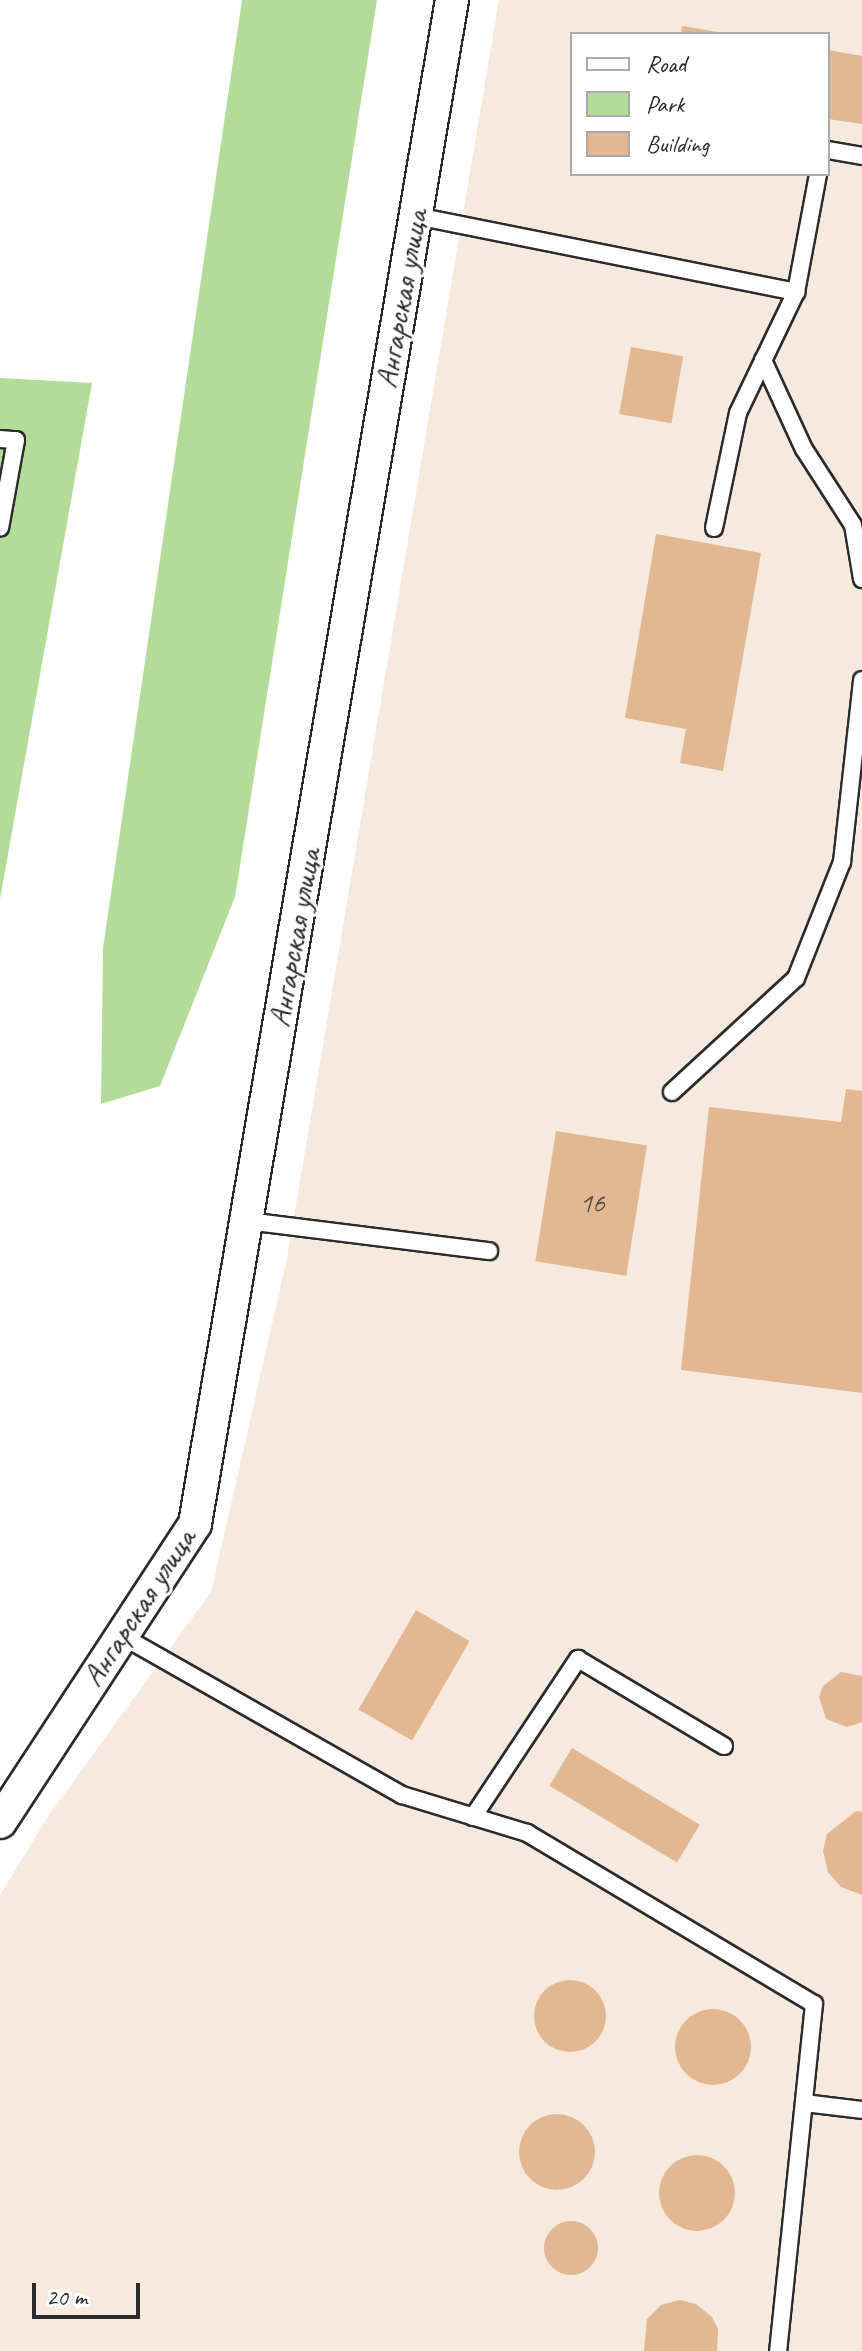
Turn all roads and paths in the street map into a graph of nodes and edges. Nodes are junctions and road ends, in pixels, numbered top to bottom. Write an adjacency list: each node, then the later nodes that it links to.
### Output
1 (452, 0): 5 (street, Ангарская улица)
2 (830, 150): 3 (lane)
3 (862, 156)
4 (818, 176): 6 (lane)
5 (416, 216): 6 (lane); 14 (street, Ангарская улица)
6 (796, 292): 7 (lane)
7 (763, 360): 10 (lane); 11 (lane)
8 (0, 439): 9 (lane)
9 (0, 528)
10 (714, 528)
11 (862, 579)
12 (862, 680): 13 (lane)
13 (672, 1092)
14 (247, 1221): 15 (lane); 16 (street, Ангарская улица)
15 (489, 1251)
16 (122, 1636): 18 (lane); 19 (street, Ангарская улица)
17 (724, 1746): 18 (lane)
18 (473, 1817): 20 (lane)
19 (0, 1822)
20 (804, 2103): 21 (lane); 22 (lane)
21 (862, 2110)
22 (778, 2351)

